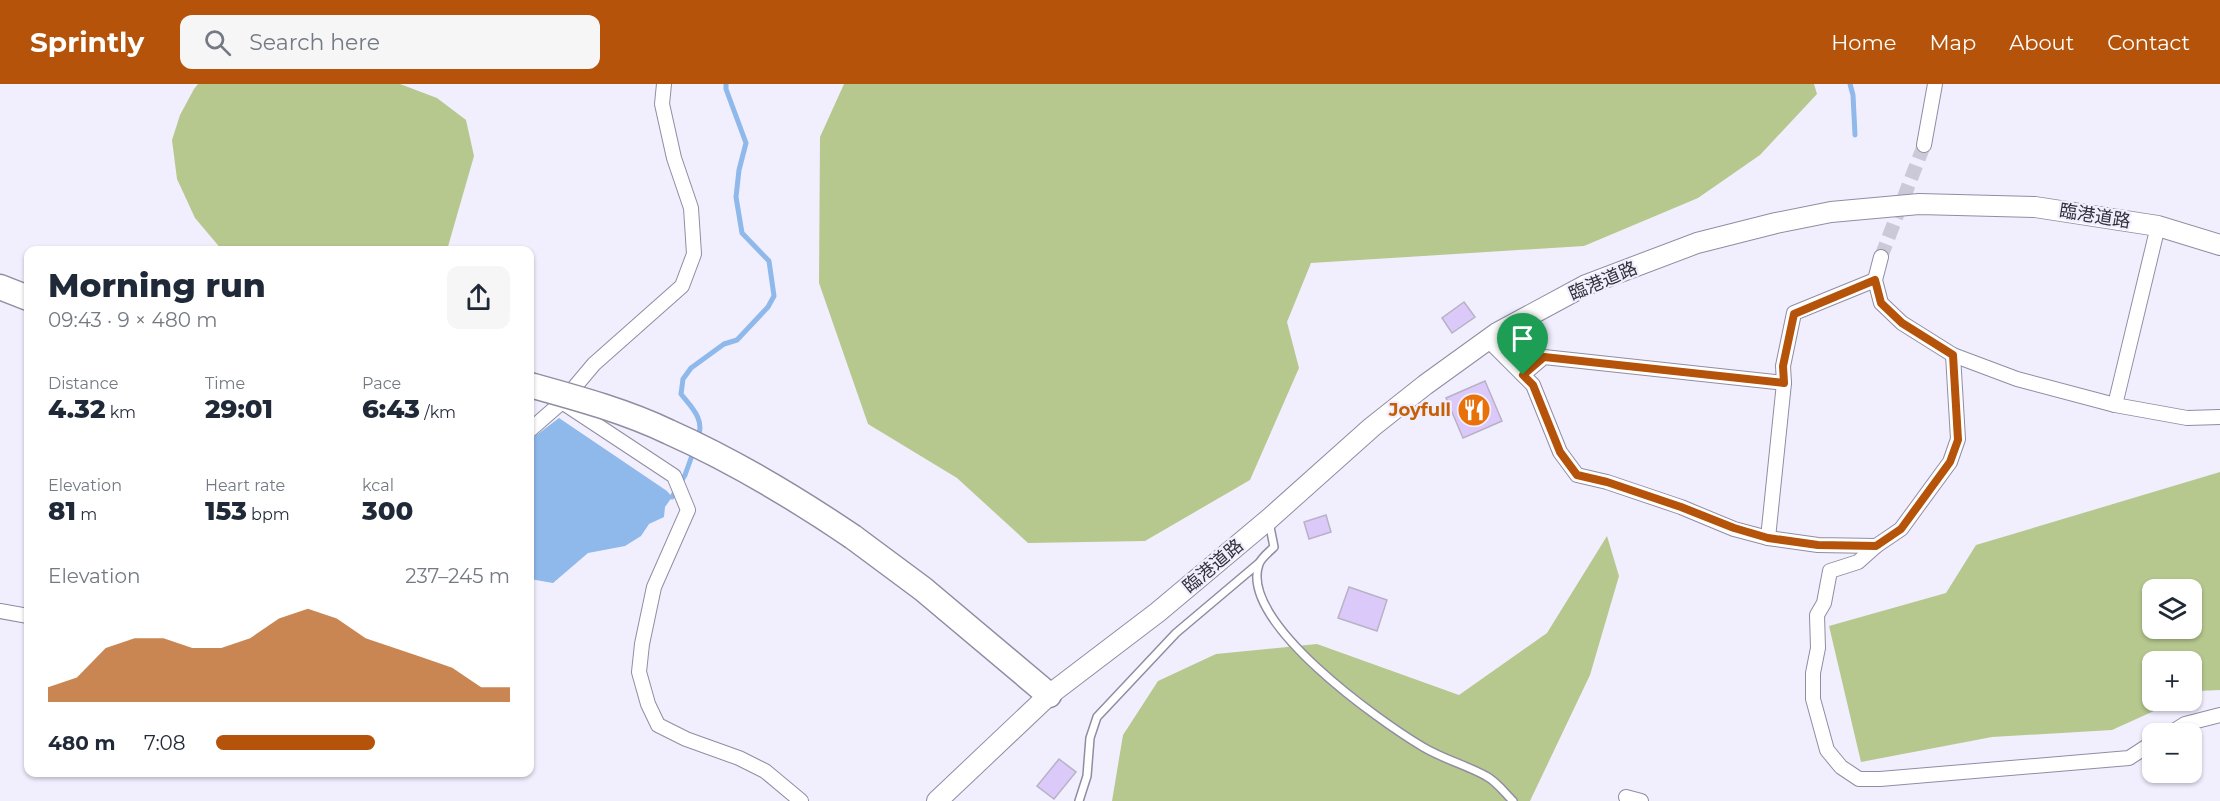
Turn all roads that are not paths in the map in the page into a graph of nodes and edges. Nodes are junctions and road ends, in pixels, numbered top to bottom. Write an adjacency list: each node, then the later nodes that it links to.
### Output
1 (664, 84): 15 (street)
2 (1935, 84): 3 (street)
3 (1924, 145)
4 (2158, 226): 5 (street, 臨港道路); 10 (street, 臨港道路); 16 (street)
5 (2220, 245)
6 (1881, 257): 7 (street)
7 (1875, 280): 11 (street); 13 (street)
8 (0, 287): 9 (highway)
9 (24, 296)
10 (1488, 340): 12 (street); 19 (street, 臨港道路)
11 (1953, 355): 16 (street); 21 (street)
12 (1523, 375): 13 (street); 20 (street)
13 (1784, 383): 20 (street)
14 (534, 385): 25 (highway, bridge)
15 (562, 402): 18 (street); 30 (street)
16 (2115, 405): 17 (street)
17 (2220, 417)
18 (534, 426)
19 (1269, 519): 22 (lane); 25 (street, 臨港道路)
20 (1768, 538): 21 (street)
21 (1876, 546): 28 (street)
22 (1259, 563): 32 (lane); 33 (lane)
23 (0, 611): 24 (street)
24 (24, 615)
25 (1049, 695): 31 (street, 臨港道路)
26 (2220, 715): 27 (street)
27 (2189, 723)
28 (2142, 750)
29 (1626, 797): 34 (street)
30 (801, 801)
31 (937, 801)
32 (1079, 801)
33 (1513, 801)
34 (1641, 801)

